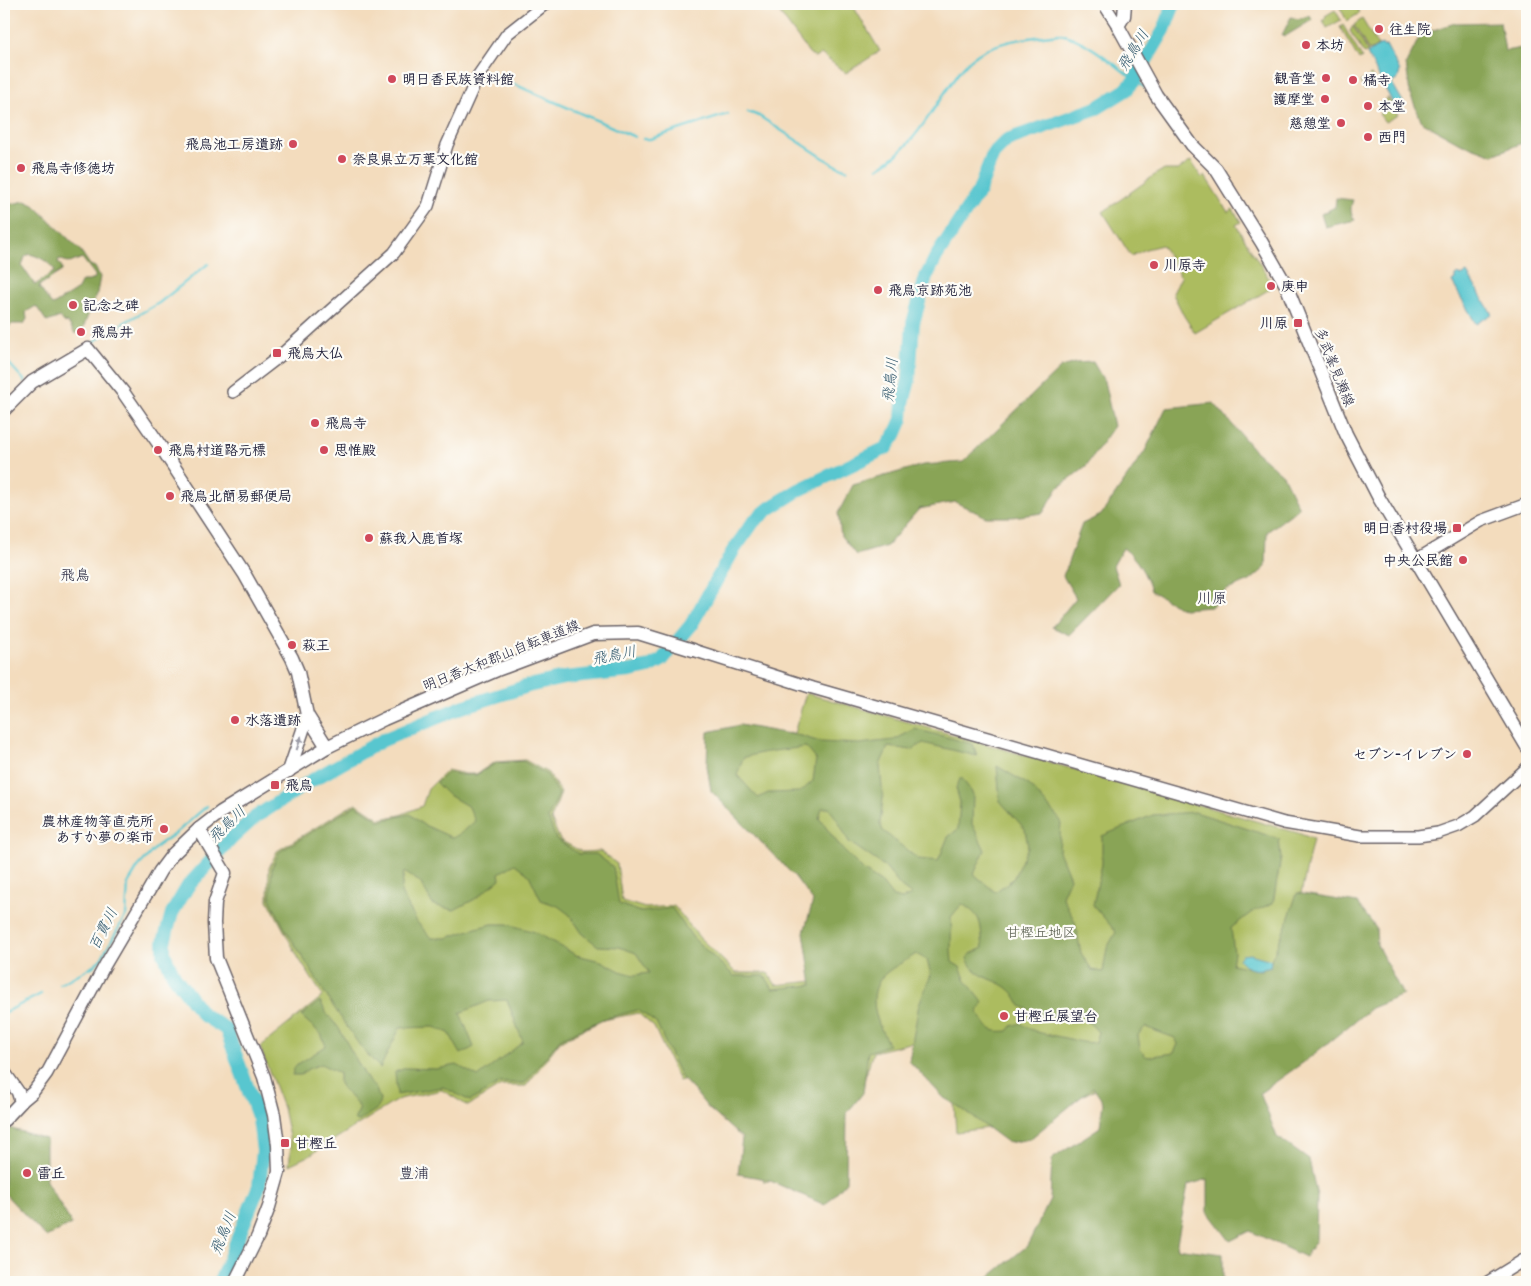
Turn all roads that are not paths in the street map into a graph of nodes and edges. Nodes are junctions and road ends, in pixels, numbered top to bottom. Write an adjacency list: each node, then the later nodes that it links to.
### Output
1 (545, 4): 5 (street)
2 (1104, 4): 4 (street)
3 (1125, 4): 4 (main road)
4 (1118, 26): 8 (main road, 多武峯見瀬線)
5 (233, 392)
6 (4, 410): 10 (main road)
7 (1527, 504): 8 (street)
8 (1416, 560): 12 (main road, 多武峯見瀬線)
9 (693, 650): 11 (main road, 明日香大和郡山自転車道線); 13 (street)
10 (307, 715): 11 (main road); 14 (main road, one-way to 10)
11 (328, 747): 14 (main road, 明日香大和郡山自転車道線)
12 (1527, 747)
13 (1527, 768)
14 (289, 771): 15 (main road, 明日香大和郡山自転車道線)
15 (198, 829): 16 (main road, 明日香大和郡山自転車道線); 21 (main road)
16 (148, 892): 18 (street)
17 (4, 1072): 18 (main road)
18 (21, 1102): 19 (main road)
19 (4, 1120)
20 (1527, 1258): 22 (street)
21 (235, 1282)
22 (1488, 1282)

